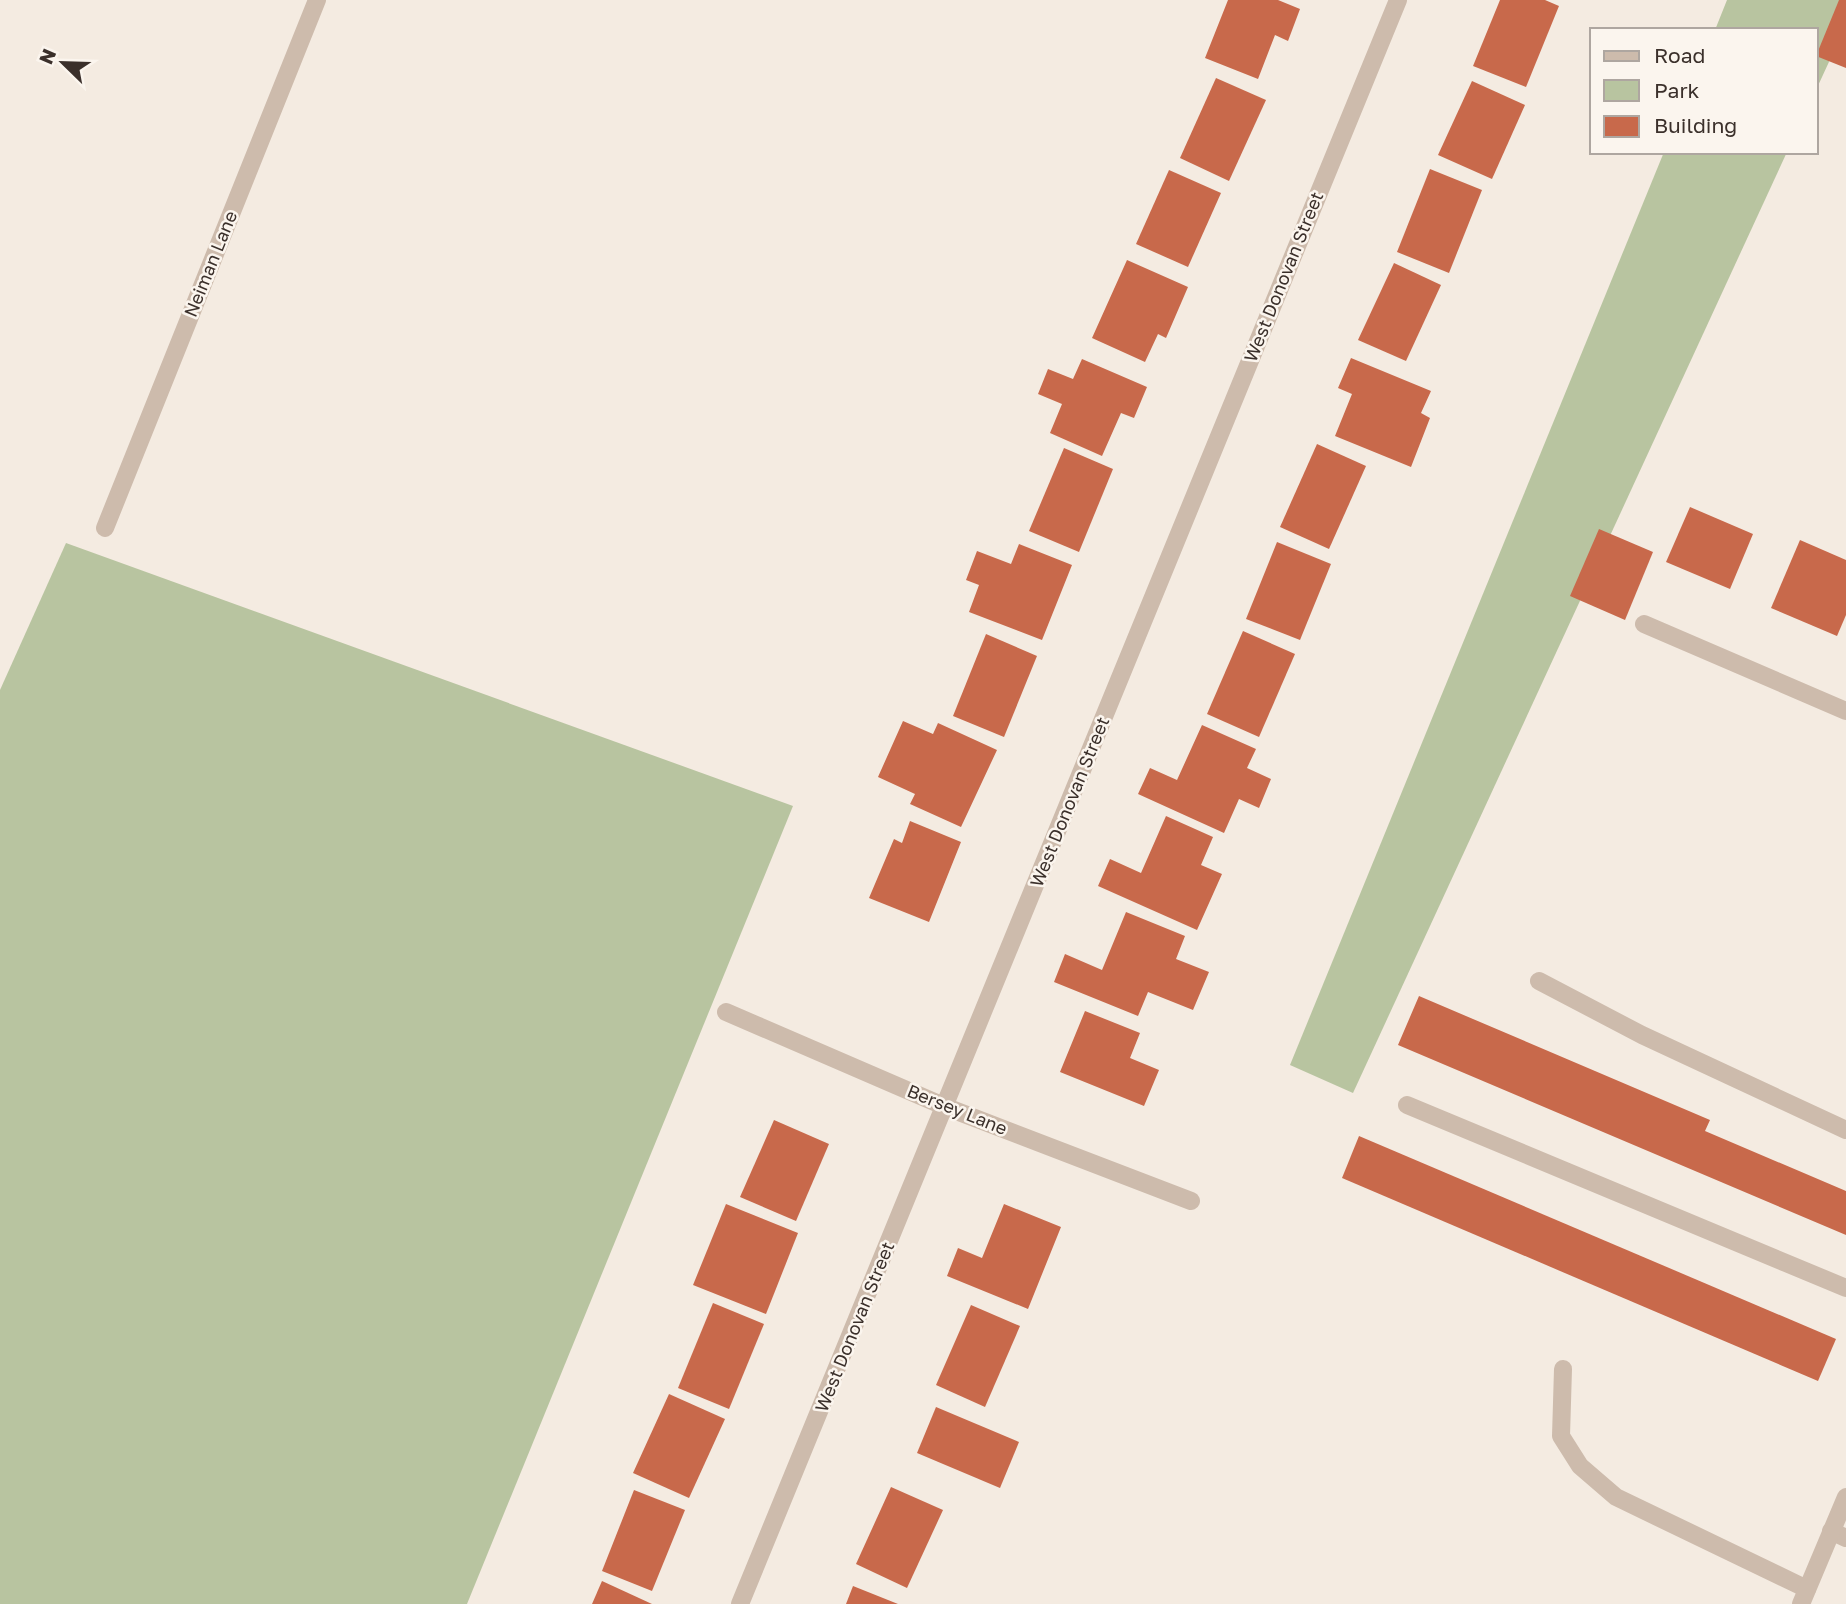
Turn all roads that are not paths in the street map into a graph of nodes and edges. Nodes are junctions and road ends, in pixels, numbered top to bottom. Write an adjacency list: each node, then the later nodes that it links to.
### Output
1 (317, 0): 3 (street, Neiman Lane)
2 (1398, 0): 9 (street, West Donovan Street)
3 (106, 528)
4 (1644, 624): 5 (street)
5 (1846, 711)
6 (1539, 981): 10 (street)
7 (726, 1012): 9 (street, Bersey Lane)
8 (1407, 1105): 12 (street)
9 (946, 1107): 11 (street, Bersey Lane); 17 (street, West Donovan Street)
10 (1846, 1130)
11 (1191, 1201)
12 (1846, 1289)
13 (1563, 1368): 16 (street)
14 (1846, 1497): 15 (street)
15 (1839, 1535): 16 (street)
16 (1804, 1596)
17 (740, 1604)

